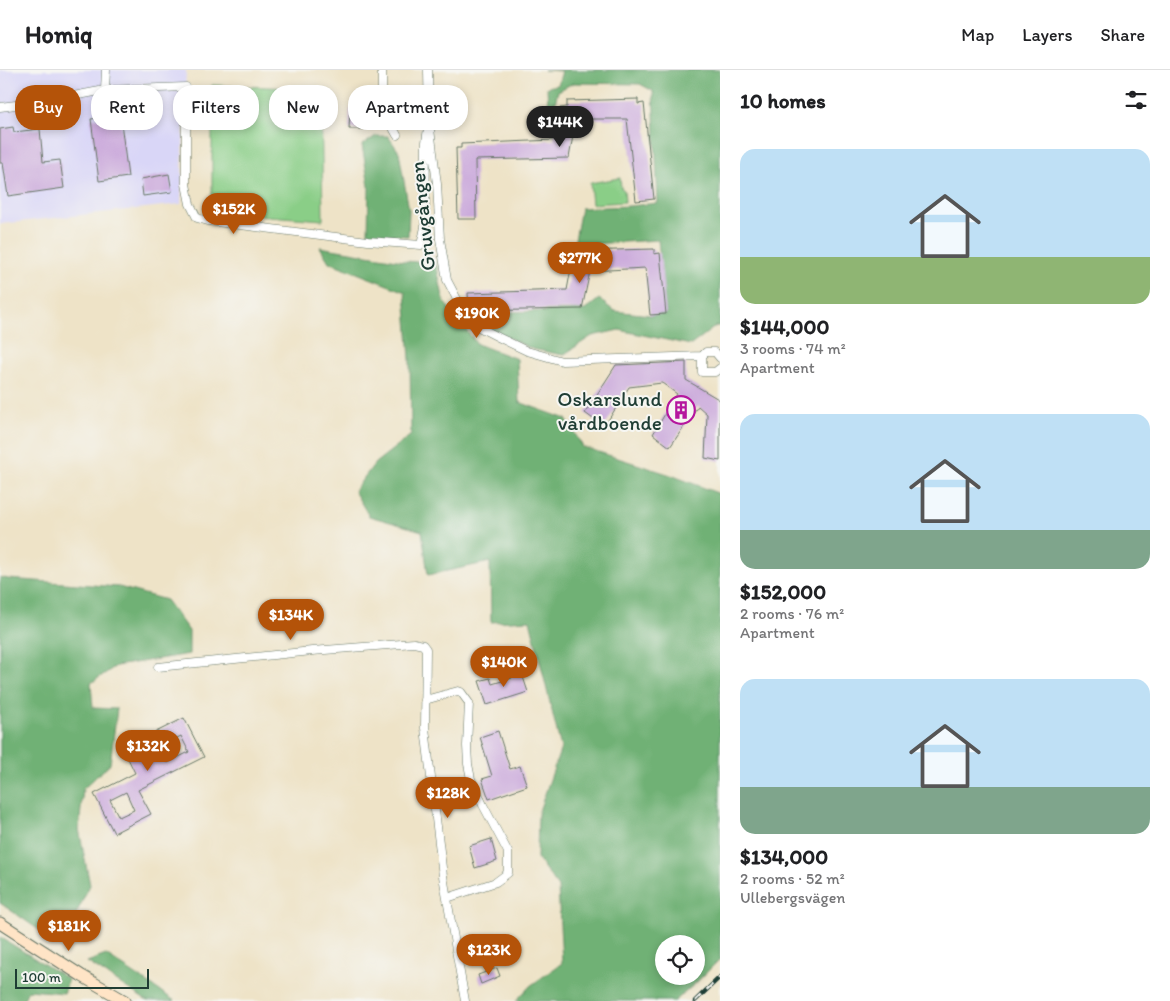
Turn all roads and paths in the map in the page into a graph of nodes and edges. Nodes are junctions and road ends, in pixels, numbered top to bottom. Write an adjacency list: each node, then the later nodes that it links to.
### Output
1 (106, 70): 4 (street)
2 (382, 70): 11 (street)
3 (428, 70): 5 (street, Gruvgången)
4 (105, 85)
5 (428, 85)
6 (163, 88): 9 (street)
7 (91, 93): 8 (street)
8 (0, 107)
9 (428, 130)
10 (430, 130): 12 (street, Gruvgången)
11 (397, 135)
12 (702, 356): 13 (street, Gruvgången); 14 (street)
13 (720, 358)
14 (720, 368)
15 (158, 666): 16 (street)
16 (425, 700): 17 (street); 17 (street)
17 (447, 898): 20 (street)
18 (0, 924): 19 (main road)
19 (125, 1001)
20 (465, 1001)

